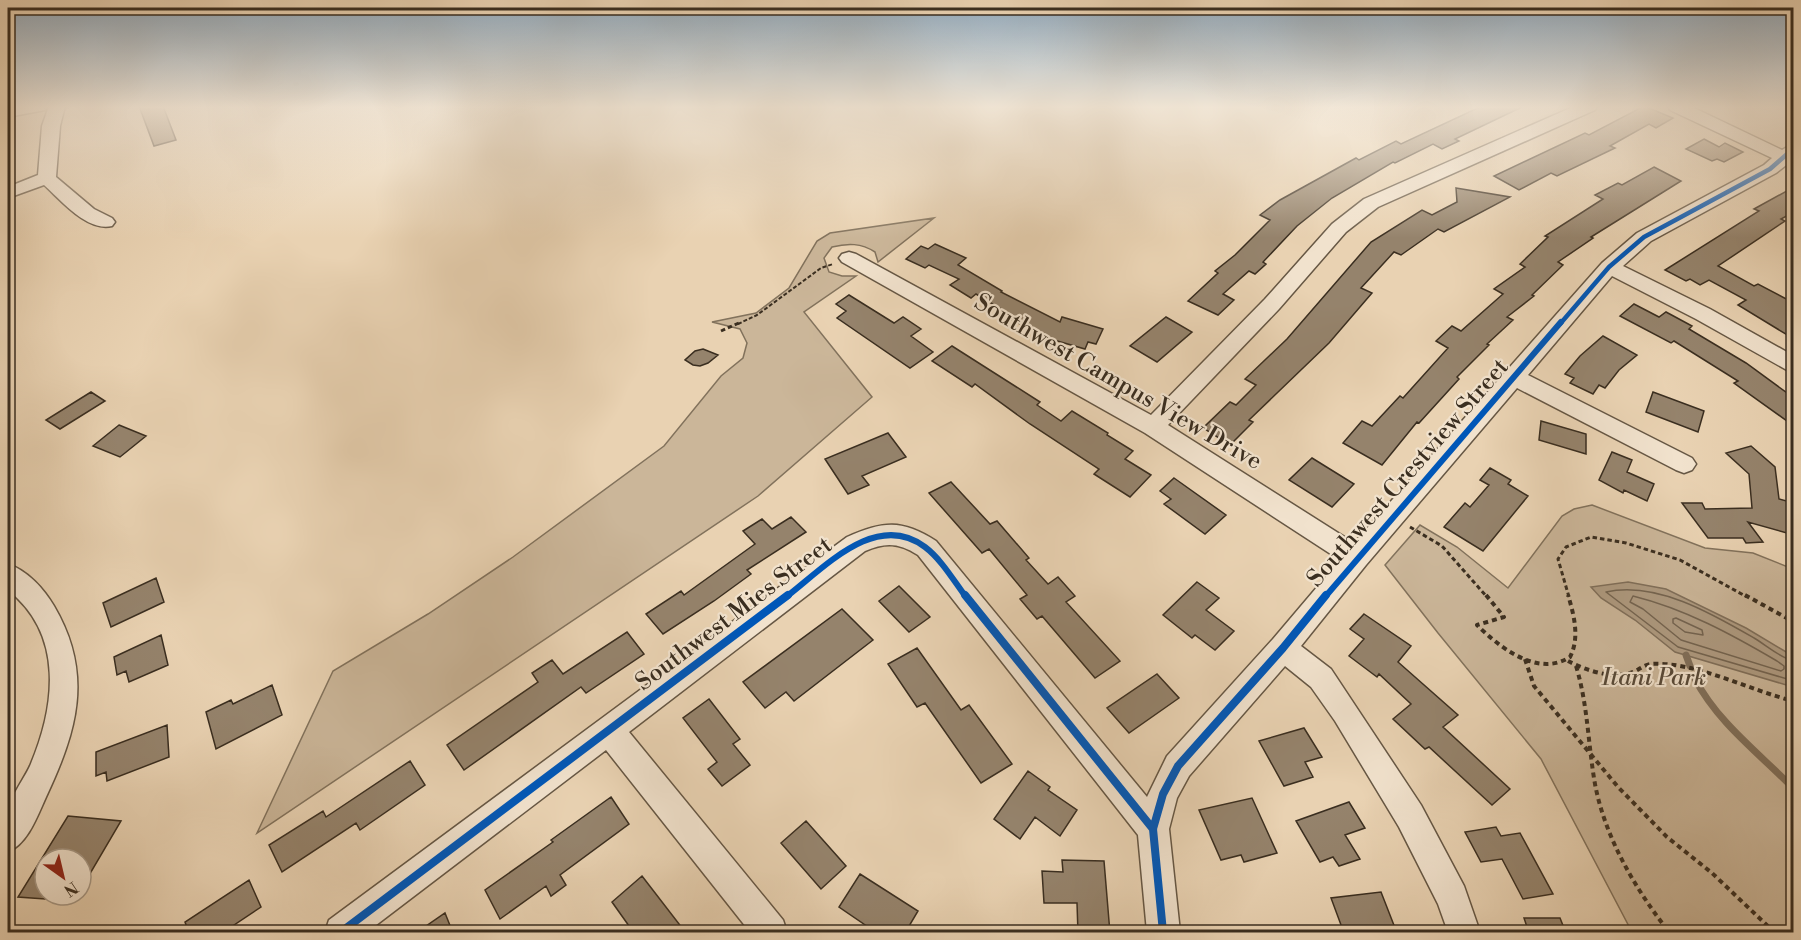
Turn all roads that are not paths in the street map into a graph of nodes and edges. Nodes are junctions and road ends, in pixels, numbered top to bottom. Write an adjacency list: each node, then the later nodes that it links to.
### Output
1 (49, 150): 4 (street)
2 (1490, 150): 11 (street)
3 (1789, 153): 8 (street, Southwest Crestview Street)
4 (47, 178): 5 (street); 6 (street)
5 (8, 193)
6 (105, 222)
7 (849, 258): 11 (street, Southwest Campus View Drive)
8 (1609, 267): 9 (street); 10 (street, Southwest Crestview Street)
9 (1794, 366)
10 (1515, 378): 12 (street); 13 (street, Southwest Crestview Street)
11 (1153, 427): 13 (street, Southwest Campus View Drive)
12 (1684, 464)
13 (1357, 558): 15 (street, Southwest Crestview Street)
14 (8, 575): 18 (street)
15 (1283, 648): 17 (street, Southwest Crestview Street); 22 (street)
16 (610, 732): 17 (street, Southwest Mies Street); 19 (street, Southwest Mies Street); 20 (street)
17 (1153, 829): 21 (street, Southwest Crestview Street)
18 (8, 836)
19 (341, 933)
20 (771, 933)
21 (1163, 933)
22 (1464, 933)

